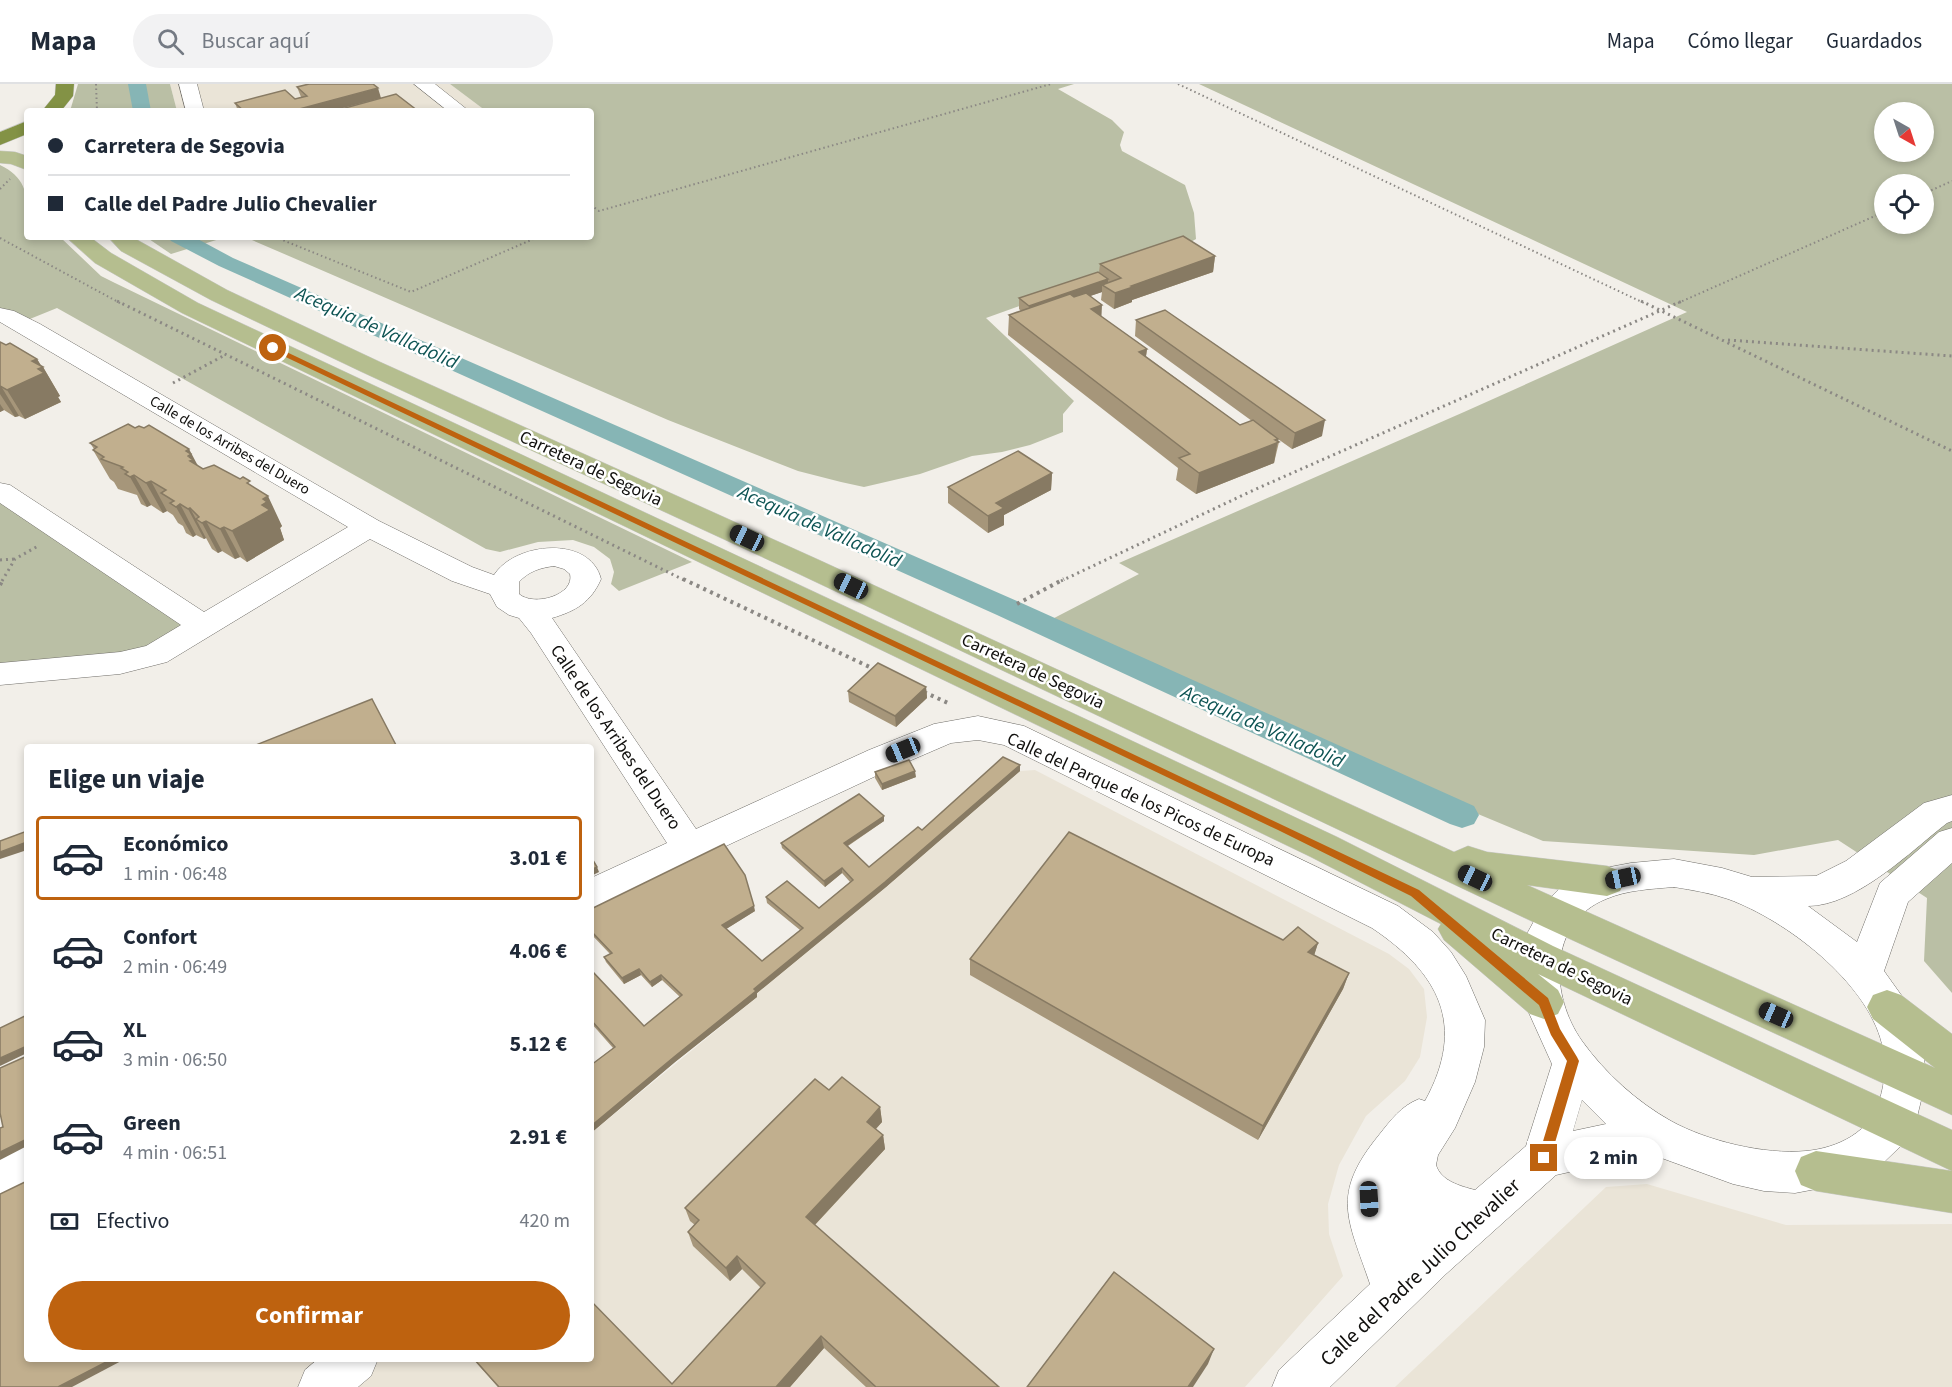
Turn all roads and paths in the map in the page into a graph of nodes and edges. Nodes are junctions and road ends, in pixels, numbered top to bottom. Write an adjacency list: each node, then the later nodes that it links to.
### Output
1 (65, 84): 7 (highway)
2 (96, 84): 8 (path)
3 (188, 84): 9 (street)
4 (423, 84): 10 (street)
5 (1051, 84): 20 (path)
6 (1178, 84): 28 (path)
7 (54, 108)
8 (97, 108)
9 (194, 108)
10 (456, 108)
11 (24, 127): 12 (highway)
12 (0, 139)
13 (0, 157): 14 (main road)
14 (24, 162)
15 (11, 178): 17 (path)
16 (1952, 181): 18 (path)
17 (0, 189)
18 (1934, 189)
19 (594, 207): 20 (path)
20 (599, 211): 21 (path)
21 (594, 213)
22 (1874, 216): 28 (path)
23 (0, 238): 31 (path)
24 (81, 240): 56 (main road, Carretera de Segovia)
25 (122, 240): 50 (main road, Carretera de Segovia)
26 (282, 240): 27 (path)
27 (531, 240)
28 (1660, 311): 30 (path); 42 (path)
29 (0, 315): 33 (street, Calle de los Arribes del Duero)
30 (1724, 340): 32 (path); 34 (path)
31 (226, 355): 33 (path); 45 (path)
32 (1952, 356)
33 (147, 396): 36 (street, Calle de los Arribes del Duero)
34 (1952, 451)
35 (0, 491): 37 (street)
36 (369, 527): 40 (street, Calle de los Arribes del Duero); 44 (street)
37 (62, 532): 38 (path); 44 (street)
38 (15, 559): 39 (path); 41 (path)
39 (0, 560)
40 (508, 579): 43 (street); 43 (street)
41 (0, 585)
42 (1017, 604)
43 (541, 615): 52 (street, Calle de los Arribes del Duero)
44 (203, 627): 46 (street)
45 (877, 670)
46 (0, 675)
47 (920, 690): 48 (path)
48 (978, 728): 52 (street, Calle del Parque de los Picos de Europa); 64 (street, Calle del Parque de los Picos de Europa)
49 (1952, 808): 54 (street)
50 (1394, 839): 53 (main road); 57 (main road, Carretera de Segovia)
51 (1952, 842): 59 (street)
52 (689, 847): 55 (street, Calle del Parque de los Picos de Europa)
53 (1607, 881): 54 (street); 57 (street)
54 (1748, 891): 59 (street)
55 (594, 893)
56 (1415, 893): 58 (main road, Carretera de Segovia); 60 (main road)
57 (1557, 916): 58 (street); 65 (main road, Carretera de Segovia)
58 (1540, 957): 60 (street); 67 (main road, Carretera de Segovia)
59 (1864, 973): 61 (street)
60 (1544, 1002): 63 (street)
61 (1887, 1007): 62 (main road); 65 (street)
62 (1952, 1058)
63 (1573, 1061): 68 (street); 71 (street)
64 (1460, 1071): 70 (street); 76 (street, Calle del Parque de los Picos de Europa)
65 (1906, 1074): 66 (main road, Carretera de Segovia); 67 (street)
66 (1952, 1096)
67 (1893, 1123): 69 (main road, Carretera de Segovia); 73 (street)
68 (1657, 1136): 71 (street, Calle del Padre Julio Chevalier); 73 (street)
69 (1952, 1151)
70 (1394, 1153): 77 (street); 78 (street)
71 (1544, 1158): 76 (street, Calle del Padre Julio Chevalier)
72 (24, 1163): 74 (street)
73 (1816, 1171): 75 (main road)
74 (0, 1175)
75 (1952, 1192)
76 (1482, 1213): 77 (street, Calle del Padre Julio Chevalier)
77 (1444, 1246): 78 (street, Calle del Padre Julio Chevalier)
78 (1395, 1290): 81 (street, Calle del Padre Julio Chevalier)
79 (351, 1362): 80 (street)
80 (322, 1387)
81 (1296, 1387)

